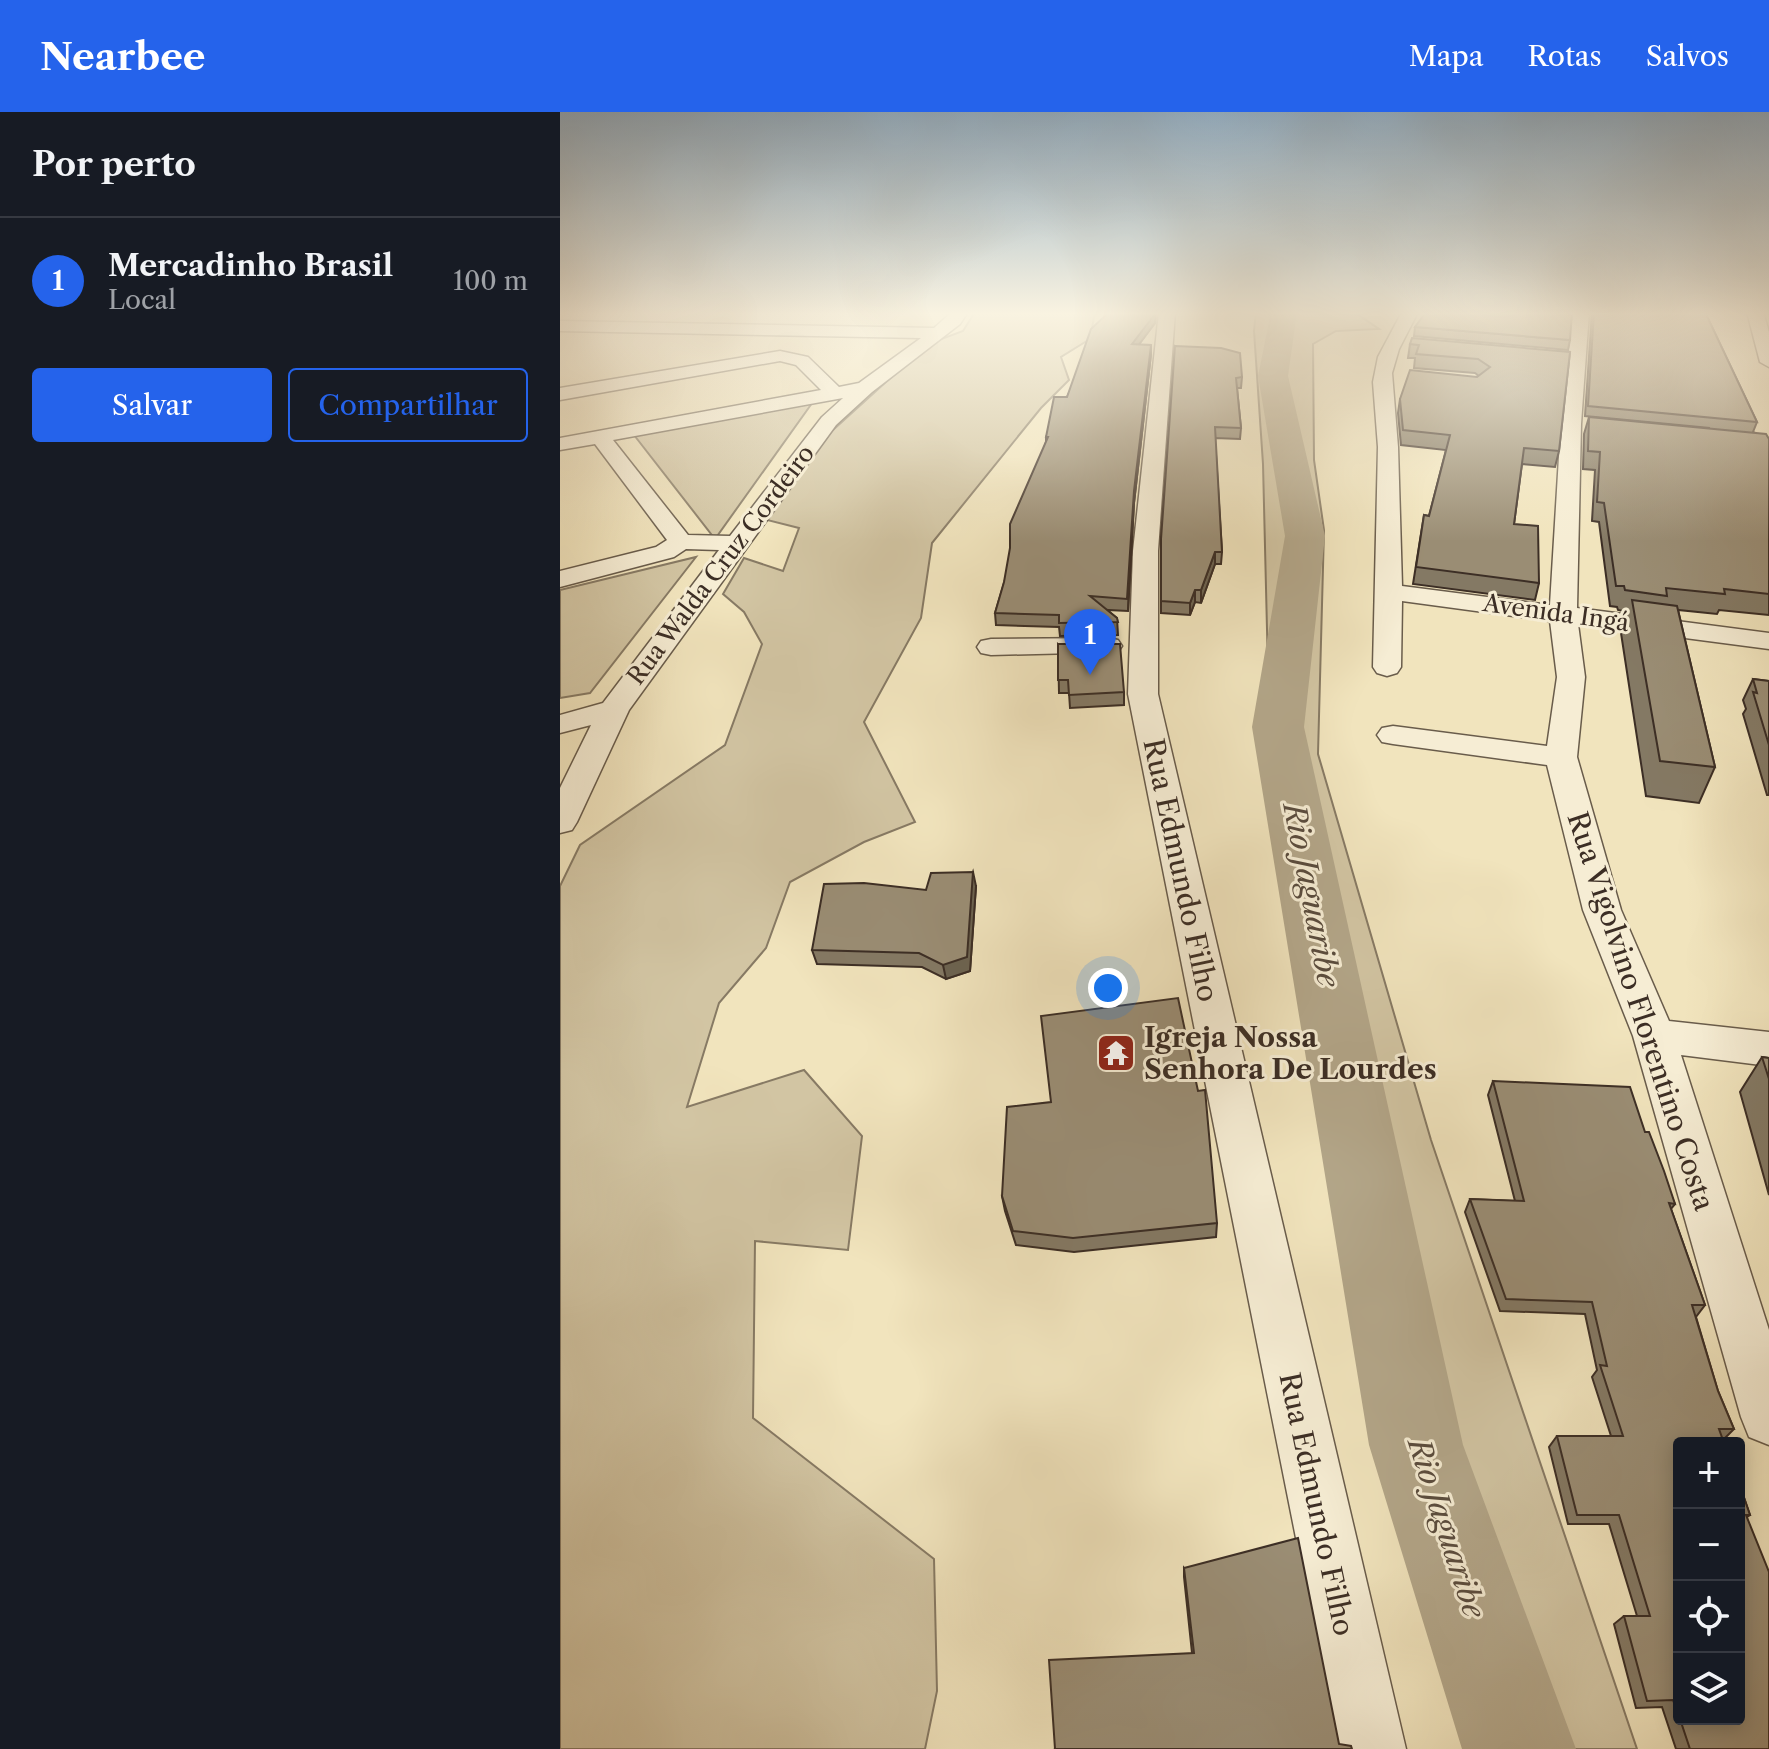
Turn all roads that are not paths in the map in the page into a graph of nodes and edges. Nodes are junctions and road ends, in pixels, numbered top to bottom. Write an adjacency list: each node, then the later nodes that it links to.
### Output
1 (591, 388): 9 (street)
2 (829, 388): 8 (street)
3 (862, 388): 8 (street)
4 (865, 388): 13 (street, Rua Walda Cruz Cordeiro)
5 (1159, 388): 18 (street, Rua Edmundo Filho)
6 (1390, 388): 15 (street)
7 (1575, 388): 16 (street, Rua Vigolvino Florentino Costa)
8 (833, 392): 10 (street)
9 (560, 394)
10 (600, 437): 11 (street); 12 (street)
11 (560, 444)
12 (681, 542): 13 (street); 14 (street)
13 (738, 543): 21 (street, Rua Walda Cruz Cordeiro)
14 (560, 579)
15 (1391, 592): 16 (street, Avenida Ingá); 20 (street)
16 (1563, 615): 17 (street, Avenida Ingá); 24 (street, Rua Vigolvino Florentino Costa)
17 (1769, 641)
18 (1142, 646): 19 (street); 29 (street, Rua Edmundo Filho)
19 (991, 647)
20 (1387, 667)
21 (614, 709): 22 (street); 25 (street, Rua Walda Cruz Cordeiro)
22 (560, 724)
23 (1393, 735): 24 (street)
24 (1561, 757): 26 (street, Rua Vigolvino Florentino Costa)
25 (560, 822)
26 (1654, 1036): 27 (street); 28 (street, Rua Vigolvino Florentino Costa)
27 (1769, 1049)
28 (1769, 1417)
29 (1372, 1749)

